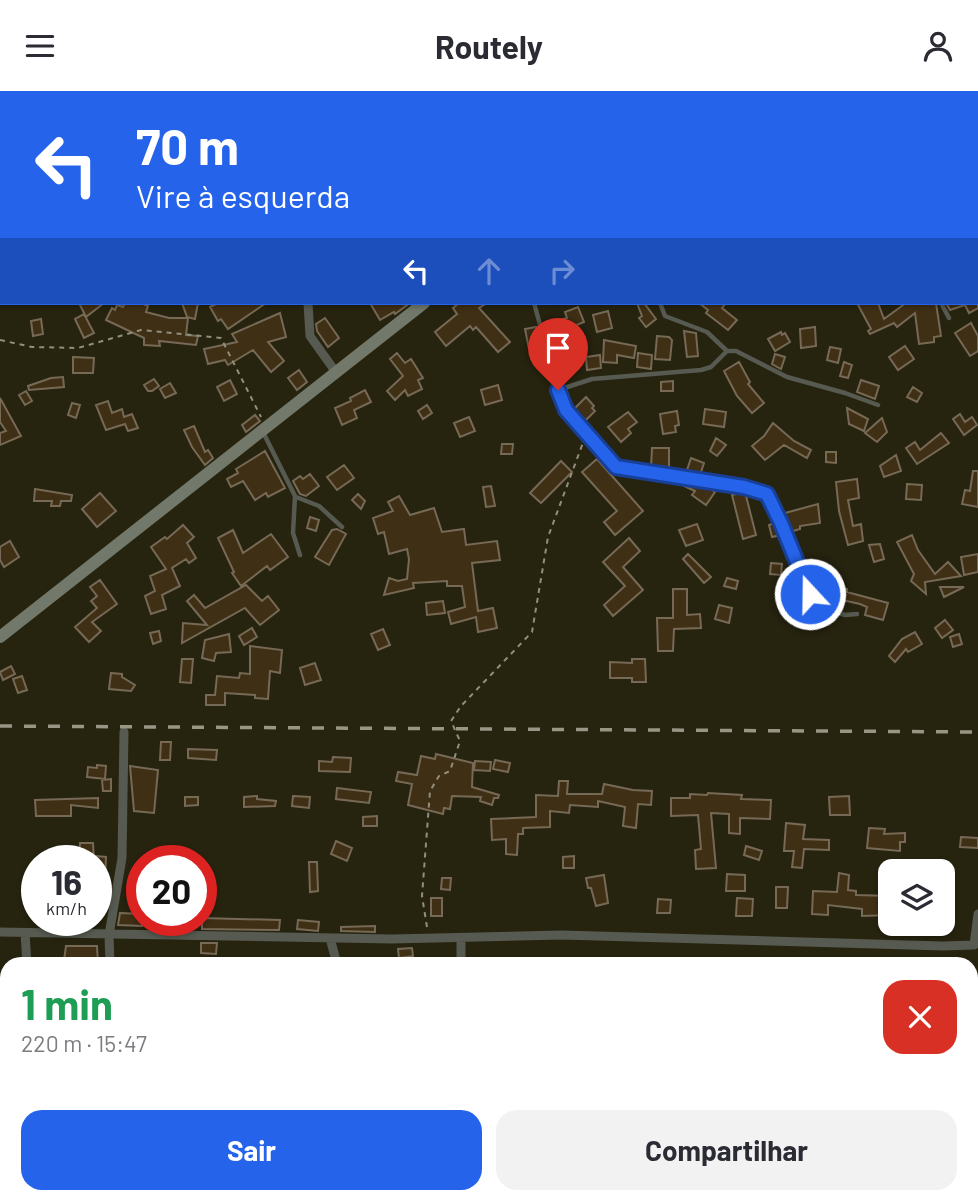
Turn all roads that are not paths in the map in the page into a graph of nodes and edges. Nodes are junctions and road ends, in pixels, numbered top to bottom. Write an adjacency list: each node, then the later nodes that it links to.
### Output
1 (308, 305): 8 (street)
2 (421, 305): 8 (main road)
3 (535, 305): 9 (lane)
4 (661, 305): 7 (lane)
5 (943, 305): 6 (lane)
6 (949, 318)
7 (727, 351): 9 (lane); 10 (lane)
8 (335, 371): 11 (main road)
9 (558, 390): 15 (lane)
10 (878, 405)
11 (265, 430): 12 (lane); 16 (main road)
12 (295, 496): 13 (lane); 14 (lane)
13 (342, 527)
14 (300, 555)
15 (857, 614)
16 (0, 637)
17 (124, 732): 19 (street)
18 (978, 914): 27 (street)
19 (112, 922)
20 (0, 932): 21 (street)
21 (21, 933)
22 (112, 935): 26 (street)
23 (25, 936): 28 (street)
24 (110, 936): 29 (street)
25 (461, 937): 26 (street); 27 (street); 31 (street)
26 (330, 939): 30 (street)
27 (976, 945)
28 (27, 957)
29 (110, 957)
30 (335, 957)
31 (461, 957)

